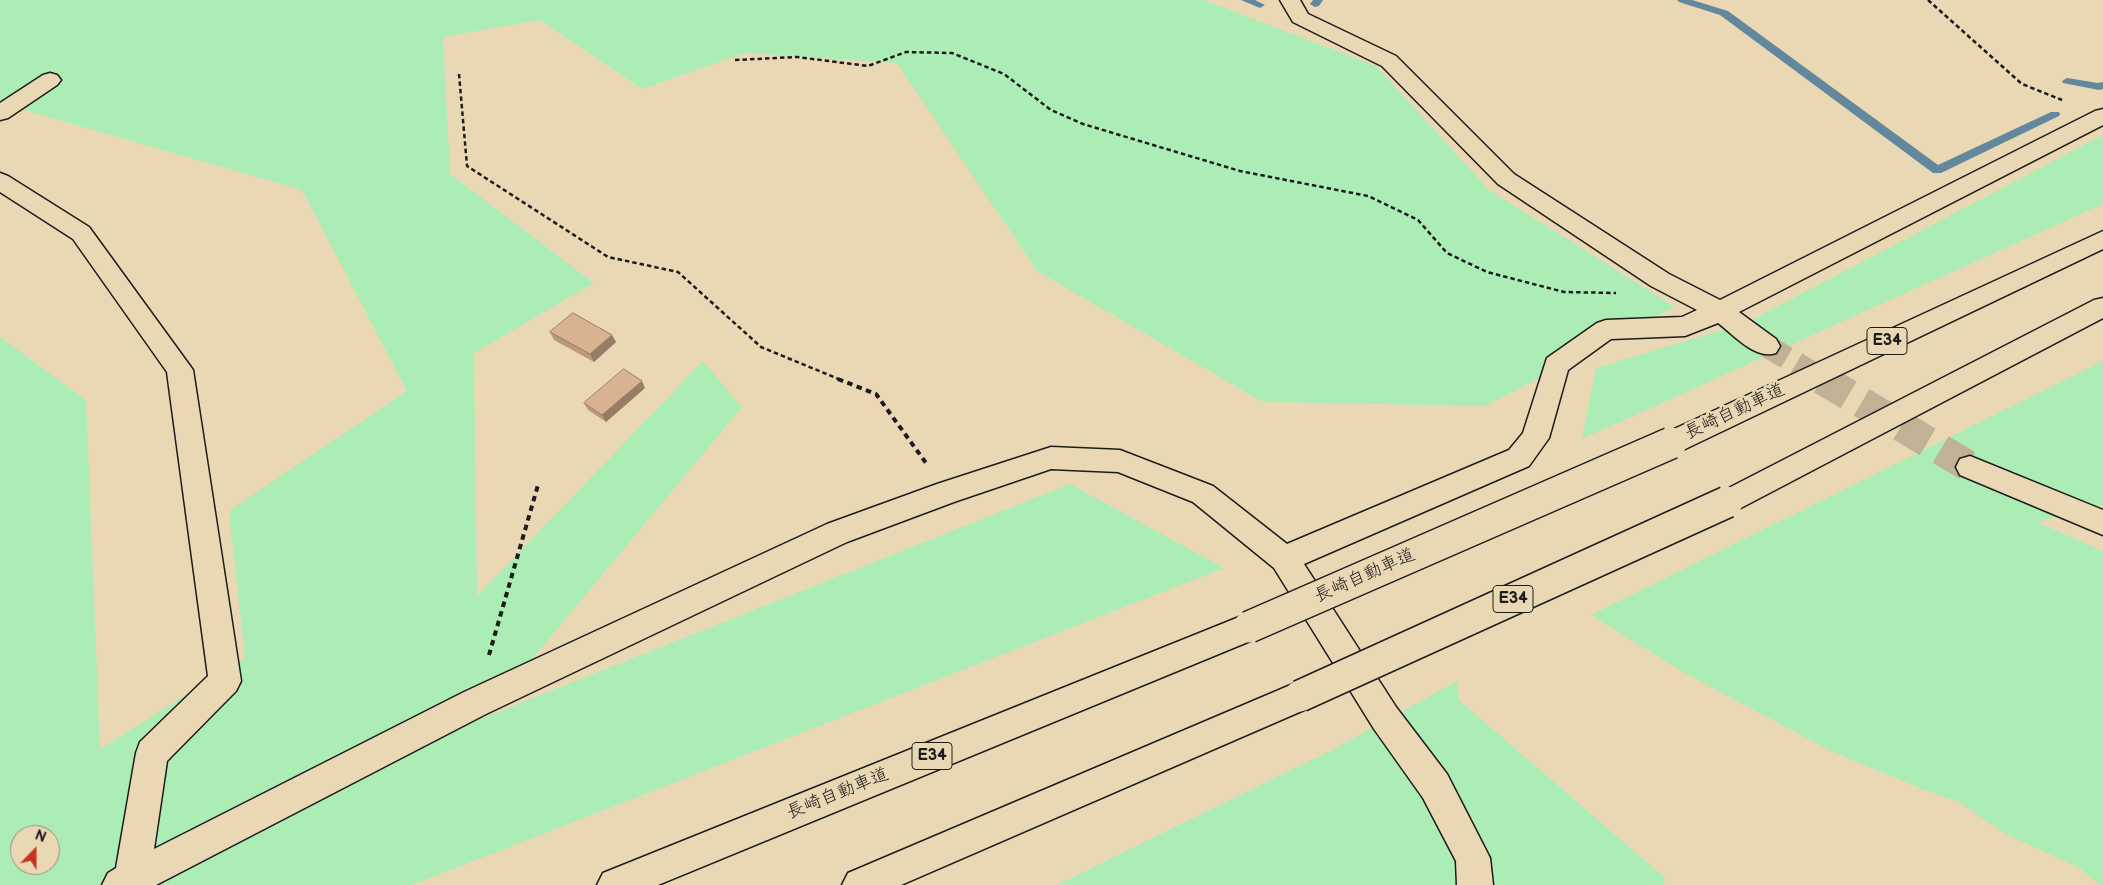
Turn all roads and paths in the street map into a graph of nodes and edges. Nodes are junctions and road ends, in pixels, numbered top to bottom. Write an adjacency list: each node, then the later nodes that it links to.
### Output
1 (1290, 0): 13 (main road)
2 (1928, 0): 6 (path)
3 (735, 60): 11 (path)
4 (459, 74): 17 (path)
5 (50, 80): 7 (main road)
6 (2067, 102)
7 (0, 112)
8 (2103, 116): 13 (main road)
9 (0, 181): 21 (main road)
10 (2103, 239): 22 (main road, 長崎自動車道 / E34, bridge)
11 (1619, 293)
12 (2103, 307): 23 (main road, E34, bridge)
13 (1720, 311): 14 (main road); 19 (main road)
14 (1767, 346)
15 (1970, 467): 18 (main road)
16 (538, 485): 20 (path)
17 (947, 492): 19 (main road); 20 (main road)
18 (2103, 523)
19 (1284, 559): 24 (main road)
20 (475, 703): 21 (main road)
21 (126, 882)
22 (615, 885)
23 (860, 885)
24 (1475, 885)

